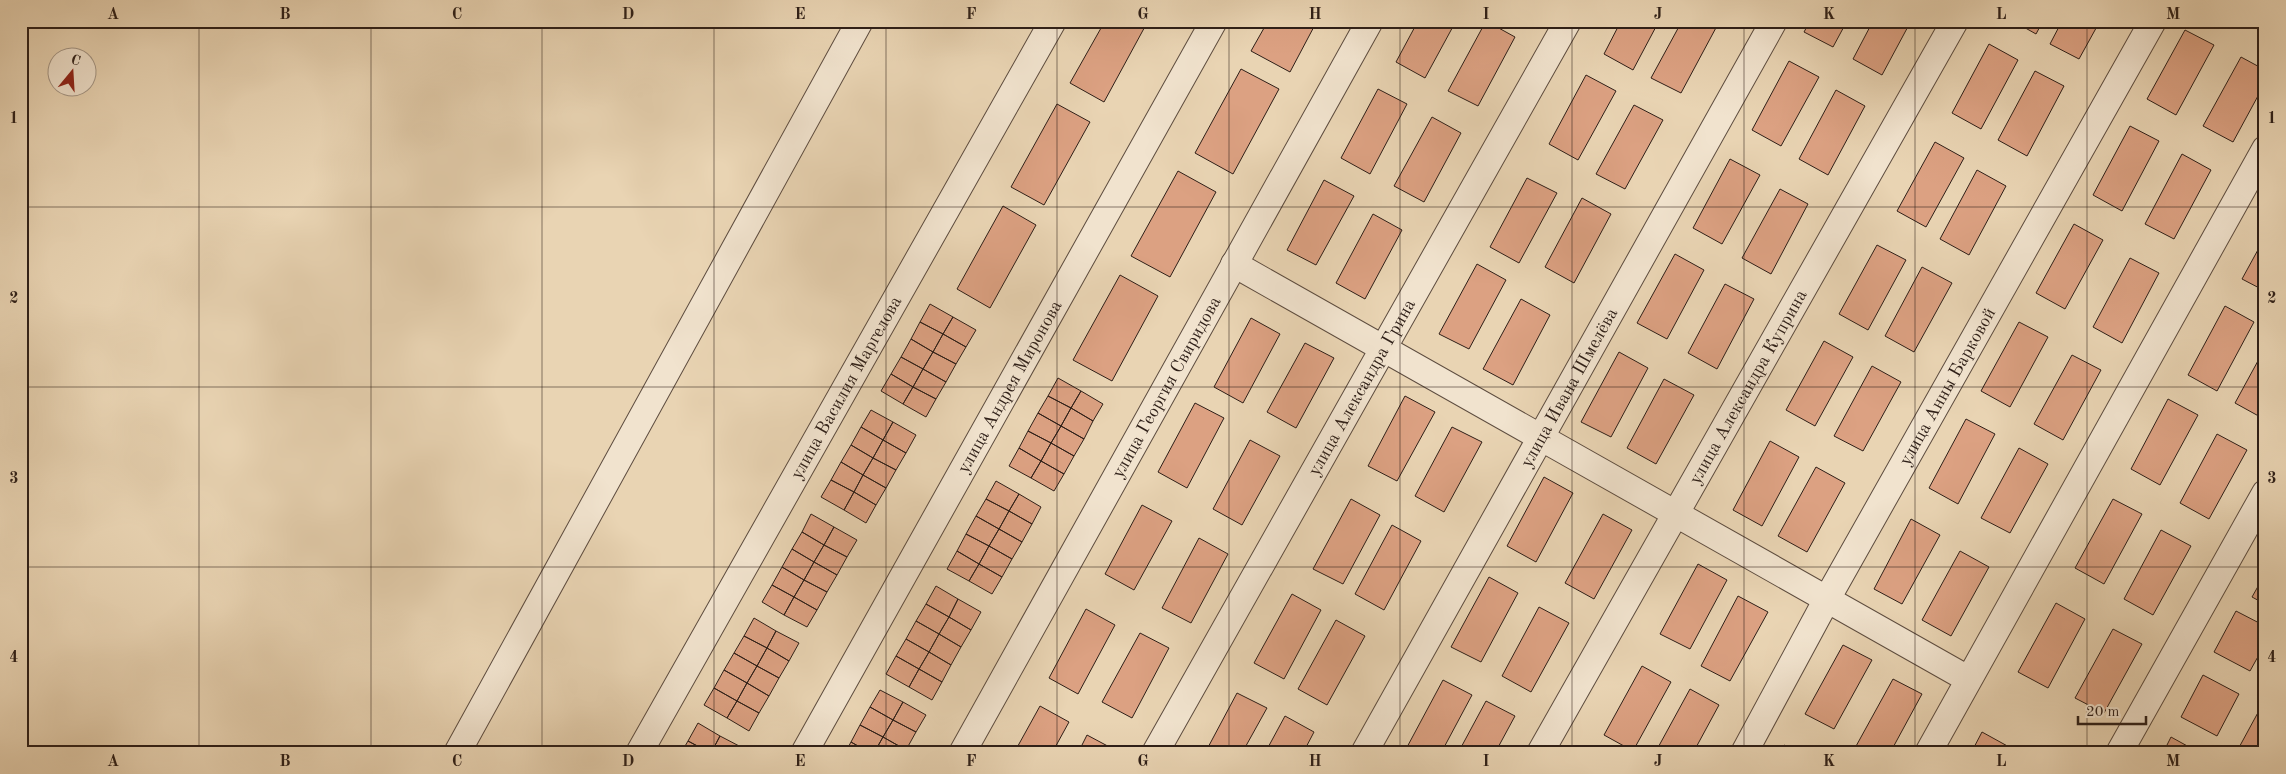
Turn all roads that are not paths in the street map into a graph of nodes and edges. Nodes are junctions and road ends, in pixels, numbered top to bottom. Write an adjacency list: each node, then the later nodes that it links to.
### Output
1 (860, 21): 17 (street)
2 (1053, 21): 18 (street, улица Василия Маргелова)
3 (1214, 21): 19 (street, улица Андрея Миронова)
4 (1370, 21): 10 (street, улица Георгия Свиридова)
5 (1568, 21): 11 (street, улица Александра Грина)
6 (1774, 21): 12 (street, улица Ивана Шмелёва)
7 (1955, 21): 14 (street, улица Александра Куприна)
8 (2153, 21): 15 (street, улица Анны Барковой)
9 (2265, 150): 16 (street)
10 (1234, 264): 11 (street); 20 (street, улица Георгия Свиридова)
11 (1382, 347): 12 (street); 21 (street, улица Александра Грина)
12 (1541, 437): 14 (street); 22 (street, улица Ивана Шмелёва)
13 (2265, 493): 26 (street)
14 (1675, 513): 15 (street); 23 (street, улица Александра Куприна)
15 (1827, 599): 16 (street); 24 (street, улица Анны Барковой)
16 (1968, 679): 25 (street)
17 (457, 753)
18 (639, 753)
19 (804, 753)
20 (962, 753)
21 (1155, 753)
22 (1364, 753)
23 (1540, 753)
24 (1744, 753)
25 (1928, 753)
26 (2119, 753)

